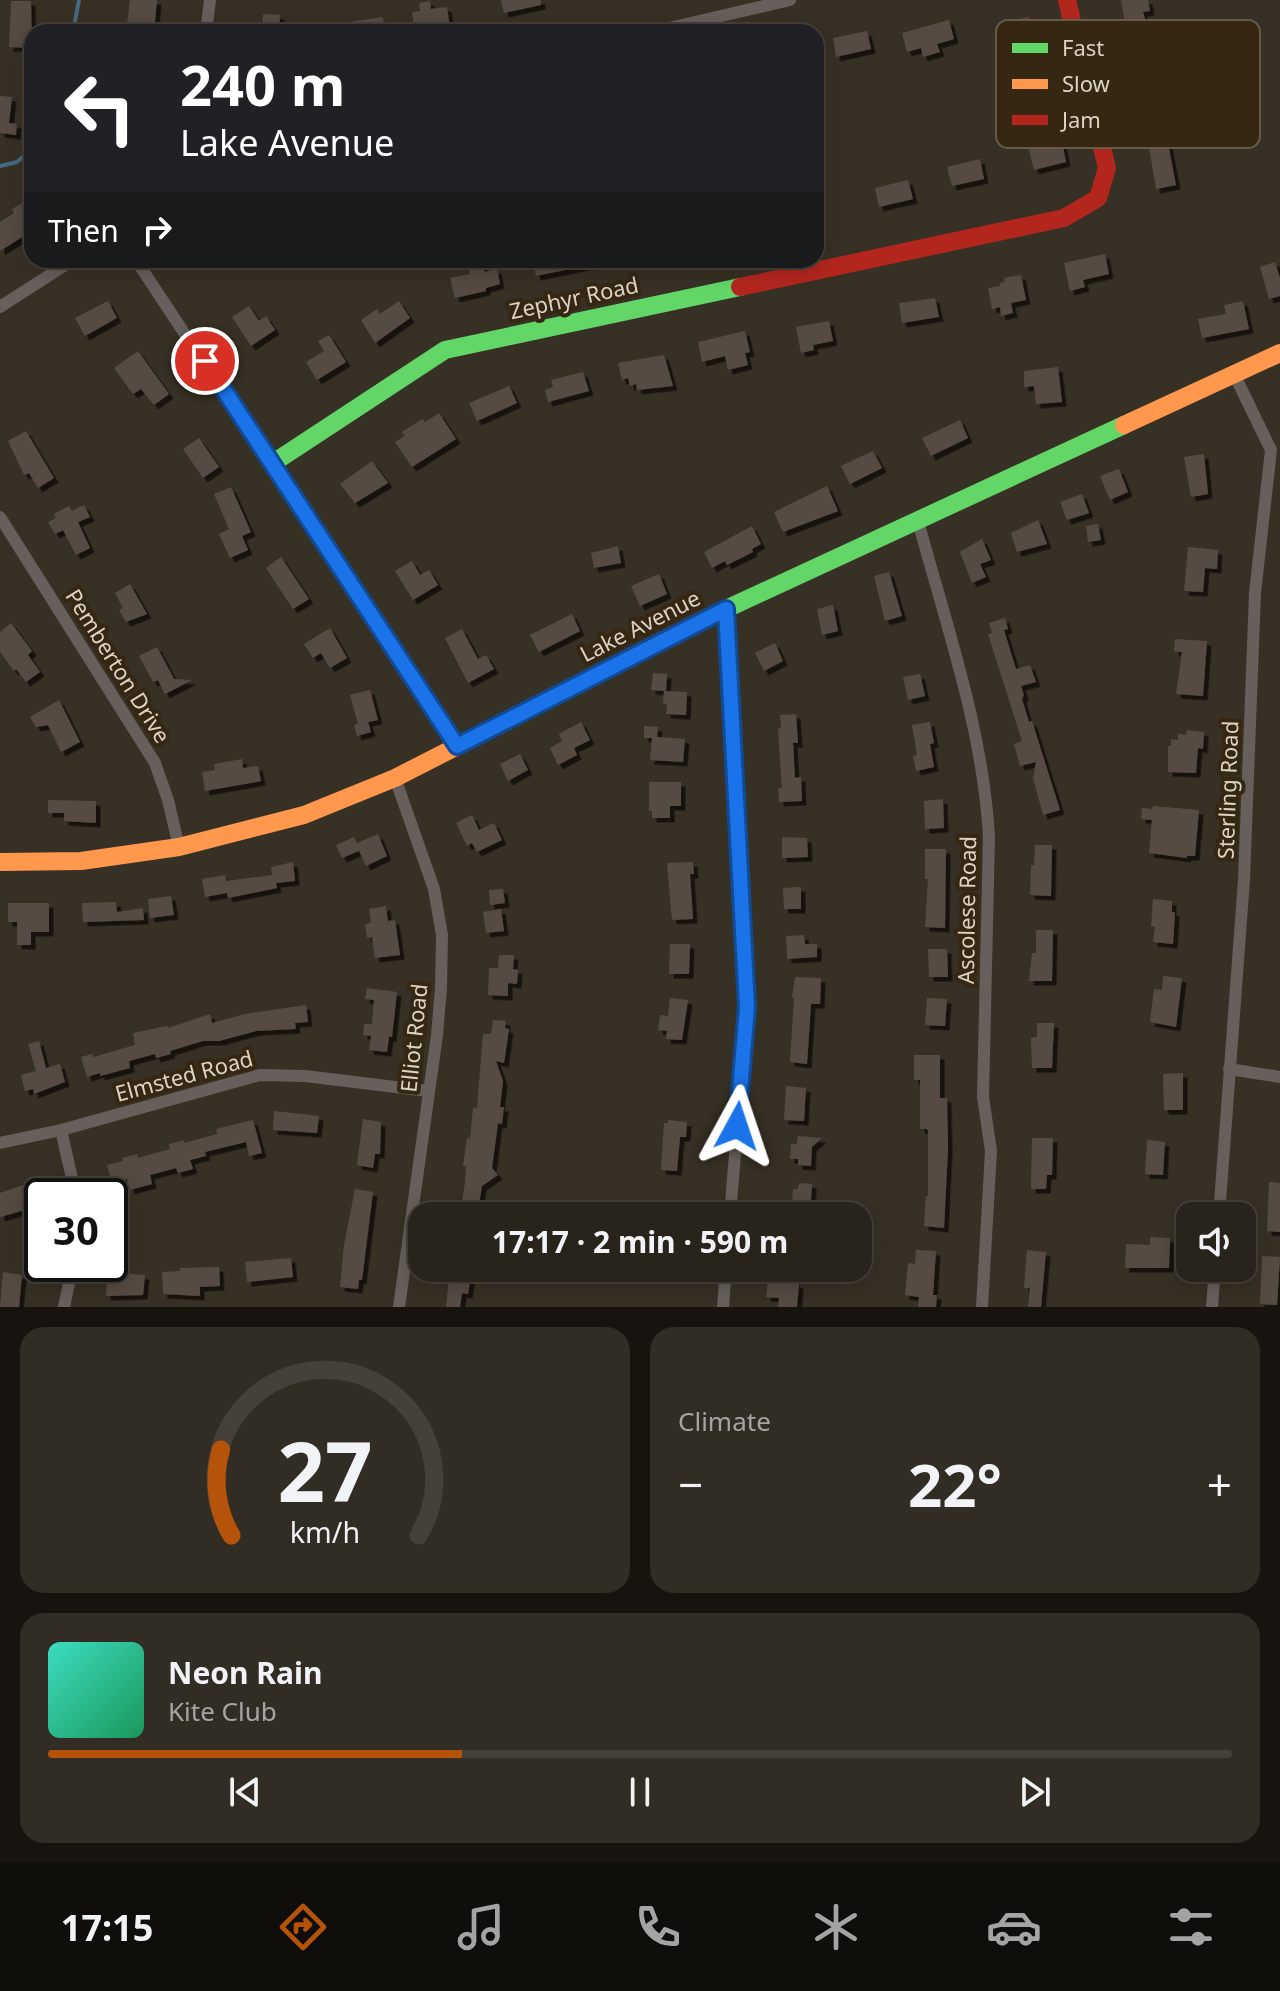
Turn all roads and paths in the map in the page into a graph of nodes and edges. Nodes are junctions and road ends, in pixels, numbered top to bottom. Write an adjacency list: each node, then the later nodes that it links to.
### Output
1 (210, 0): 5 (street)
2 (790, 0): 6 (street)
3 (1067, 0): 4 (street, Zephyr Road)
4 (1072, 20)
5 (207, 24)
6 (686, 24)
7 (1102, 148): 13 (street, Zephyr Road)
8 (61, 268): 10 (street)
9 (141, 268): 13 (street)
10 (0, 307)
11 (1280, 353): 12 (street, Lake Avenue)
12 (1234, 374): 15 (street, Lake Avenue); 21 (street, Sterling Road)
13 (273, 463): 17 (street)
14 (0, 517): 19 (street, Pemberton Drive)
15 (918, 521): 16 (street, Lake Avenue); 35 (street, Ascolese Road)
16 (726, 609): 17 (street, Lake Avenue); 27 (street)
17 (457, 746): 18 (street, Lake Avenue)
18 (395, 778): 19 (street, Lake Avenue); 23 (street, Elliot Road)
19 (179, 847): 20 (street, Lake Avenue)
20 (0, 862)
21 (1229, 1069): 22 (street); 28 (street, Sterling Road)
22 (1280, 1077)
23 (428, 1091): 24 (street, Elmsted Road); 33 (street, Elliot Road)
24 (61, 1130): 25 (street, Elmsted Road); 26 (street)
25 (0, 1143)
26 (72, 1178)
27 (731, 1202)
28 (1220, 1202)
29 (69, 1282): 32 (street)
30 (725, 1282): 34 (street)
31 (1214, 1282): 36 (street)
32 (64, 1307)
33 (399, 1307)
34 (723, 1307)
35 (982, 1307)
36 (1212, 1307)

